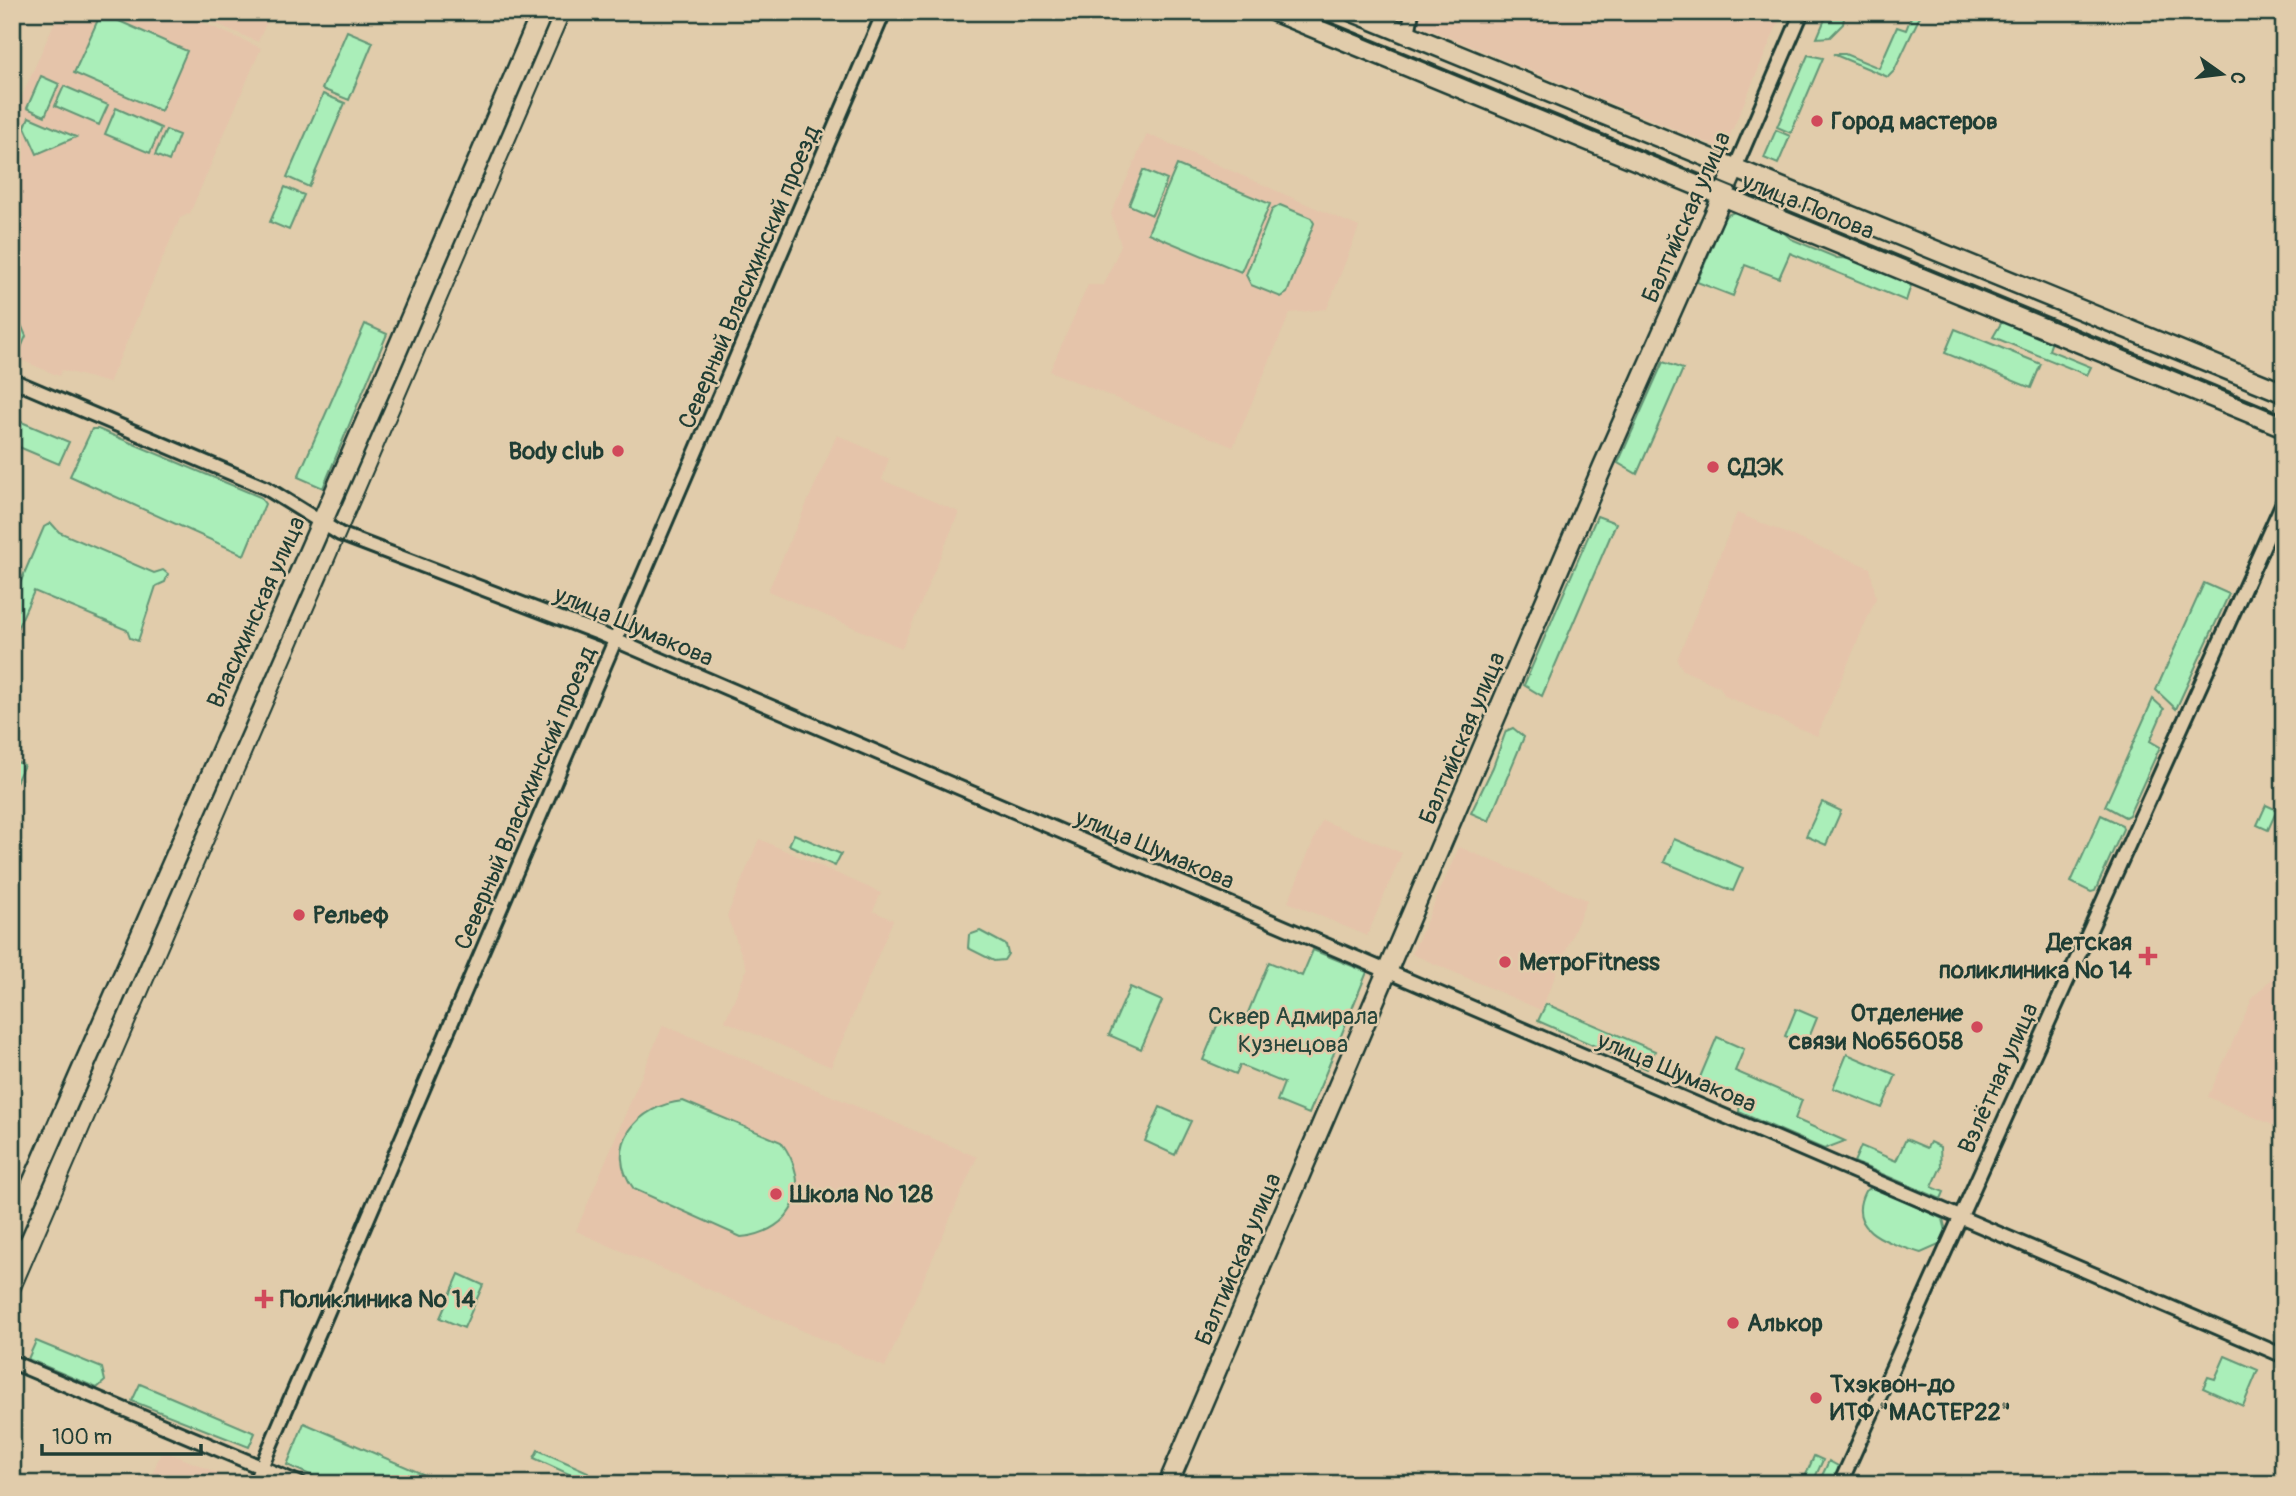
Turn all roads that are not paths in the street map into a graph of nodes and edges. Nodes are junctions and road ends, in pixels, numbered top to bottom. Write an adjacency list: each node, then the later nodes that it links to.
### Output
1 (542, 12): 16 (highway, Власихинская улица)
2 (884, 12): 17 (street, Северный Власихинский проезд)
3 (1275, 12): 9 (main road, улица Попова)
4 (1353, 12): 7 (main road, улица Попова)
5 (1412, 12): 7 (street)
6 (1802, 12): 10 (street, Балтийская улица)
7 (1408, 35): 8 (main road, улица Попова)
8 (1649, 132): 9 (main road); 10 (main road, улица Попова)
9 (1638, 162): 11 (main road, улица Попова)
10 (1735, 168): 11 (main road, Балтийская улица); 13 (main road, улица Попова)
11 (1722, 197): 14 (main road, улица Попова); 18 (main road, Балтийская улица)
12 (12, 380): 16 (street, улица Шумакова)
13 (2284, 393)
14 (2284, 427)
15 (2284, 499): 19 (street, Взлётная улица)
16 (323, 522): 17 (street, улица Шумакова); 20 (highway, Власихинская улица)
17 (615, 640): 18 (street, улица Шумакова); 23 (street, Северный Власихинский проезд)
18 (1388, 972): 19 (street, улица Шумакова); 26 (main road, Балтийская улица)
19 (1959, 1216): 21 (street, улица Шумакова); 27 (street, Взлётная улица)
20 (12, 1230)
21 (2284, 1356)
22 (12, 1362): 23 (street)
23 (262, 1466): 24 (street, Северный Власихинский проезд); 25 (street)
24 (254, 1484)
25 (301, 1484)
26 (1168, 1484)
27 (1840, 1484)

